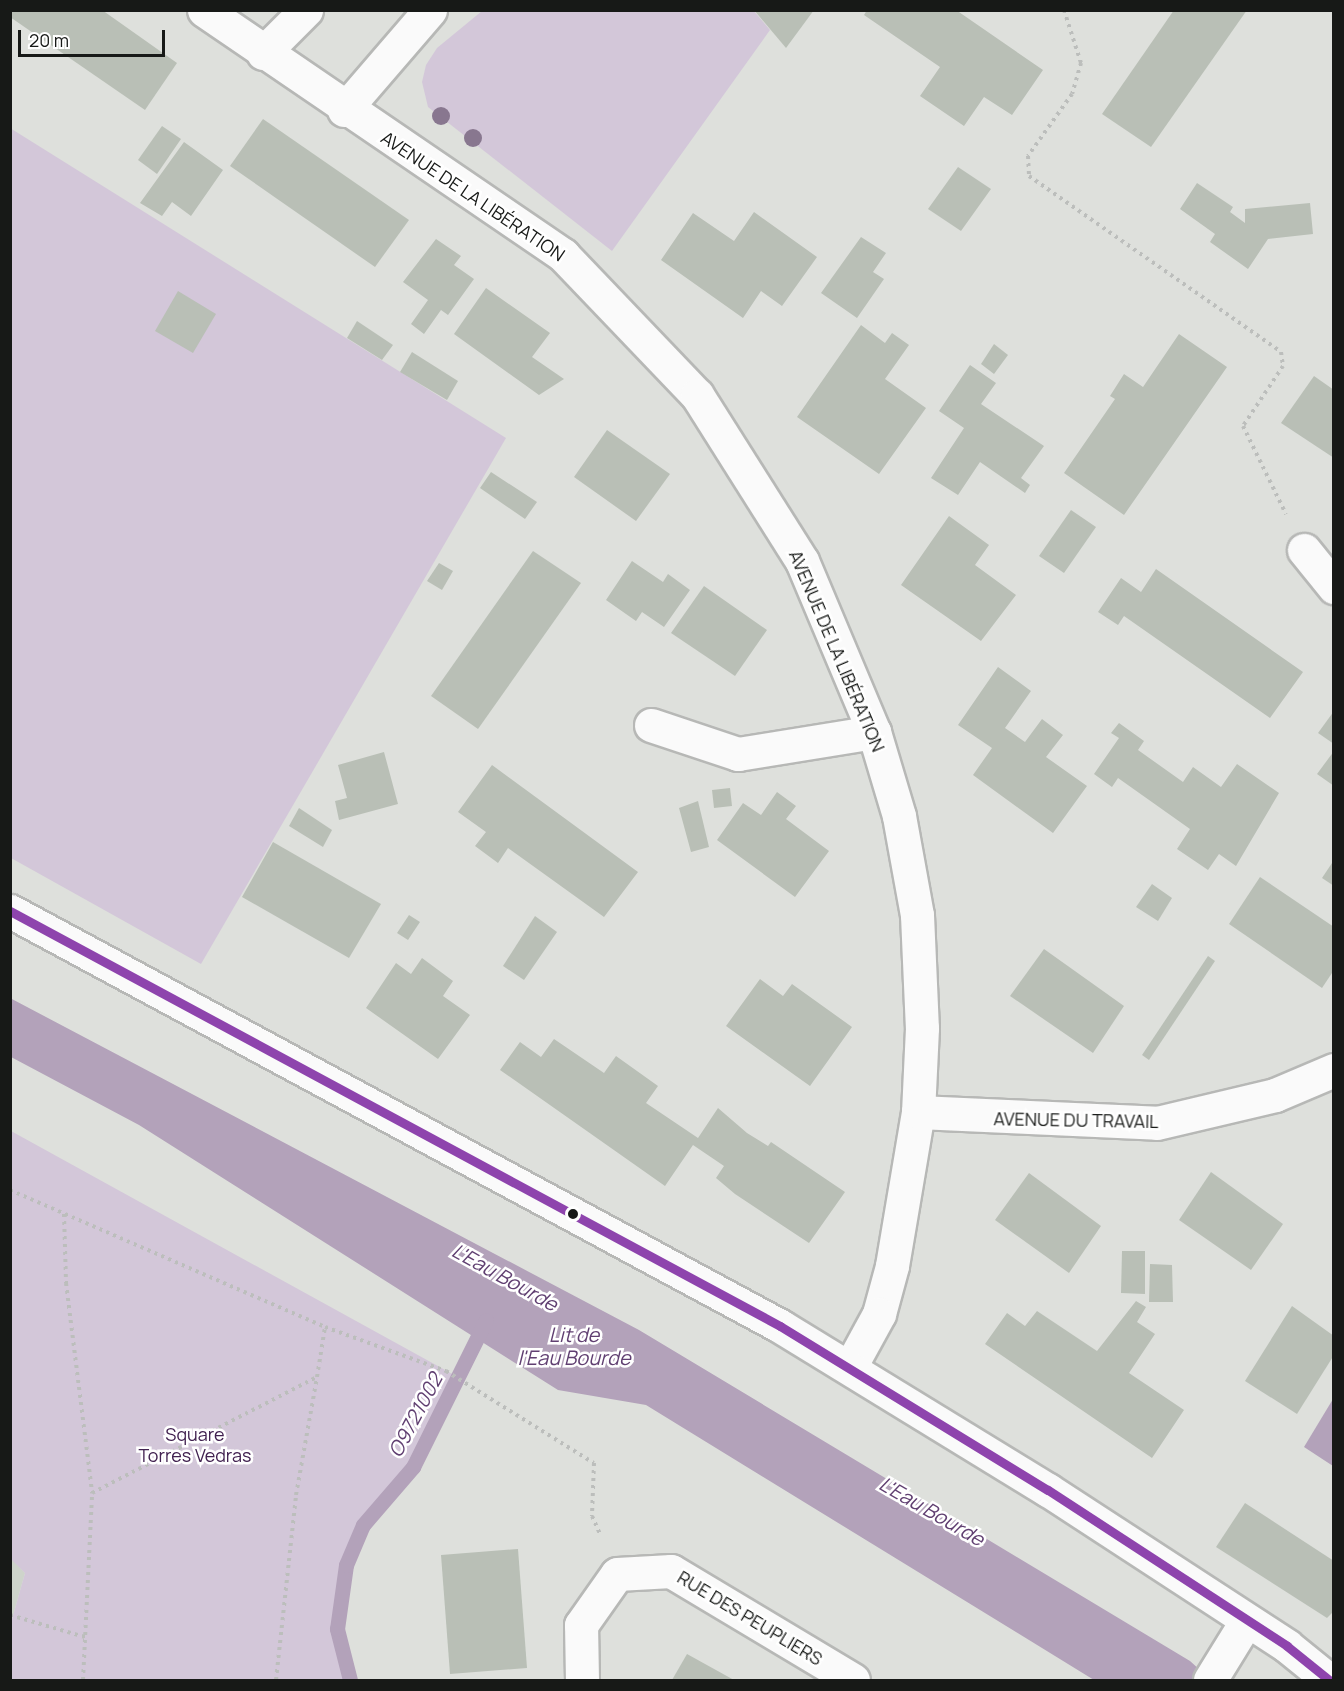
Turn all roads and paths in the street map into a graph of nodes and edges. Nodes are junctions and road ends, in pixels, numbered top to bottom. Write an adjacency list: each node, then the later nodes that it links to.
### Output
1 (204, 10): 5 (street, AVENUE DE LA LIBÉRATION)
2 (306, 10): 5 (street)
3 (430, 10): 6 (street)
4 (1064, 10): 7 (path)
5 (263, 53): 6 (street, AVENUE DE LA LIBÉRATION)
6 (344, 110): 10 (street, AVENUE DE LA LIBÉRATION)
7 (1304, 550): 8 (street)
8 (1334, 587)
9 (651, 725): 10 (street)
10 (874, 732): 13 (street, AVENUE DE LA LIBÉRATION)
11 (10, 911): 17 (street)
12 (1334, 1070): 13 (street, AVENUE DU TRAVAIL)
13 (918, 1112): 17 (street, AVENUE DE LA LIBÉRATION)
14 (10, 1190): 15 (path)
15 (64, 1214): 16 (path); 19 (path)
16 (325, 1328): 18 (path); 20 (path)
17 (850, 1367): 22 (street)
18 (317, 1377): 19 (path); 26 (path)
19 (92, 1493): 23 (path)
20 (617, 1574): 27 (street); 28 (street, RUE DES PEUPLIERS)
21 (10, 1615): 23 (path)
22 (1247, 1620): 24 (street); 29 (street)
23 (88, 1638): 25 (path)
24 (1212, 1678)
25 (83, 1680)
26 (276, 1680)
27 (582, 1680)
28 (852, 1680)
29 (1329, 1680)

